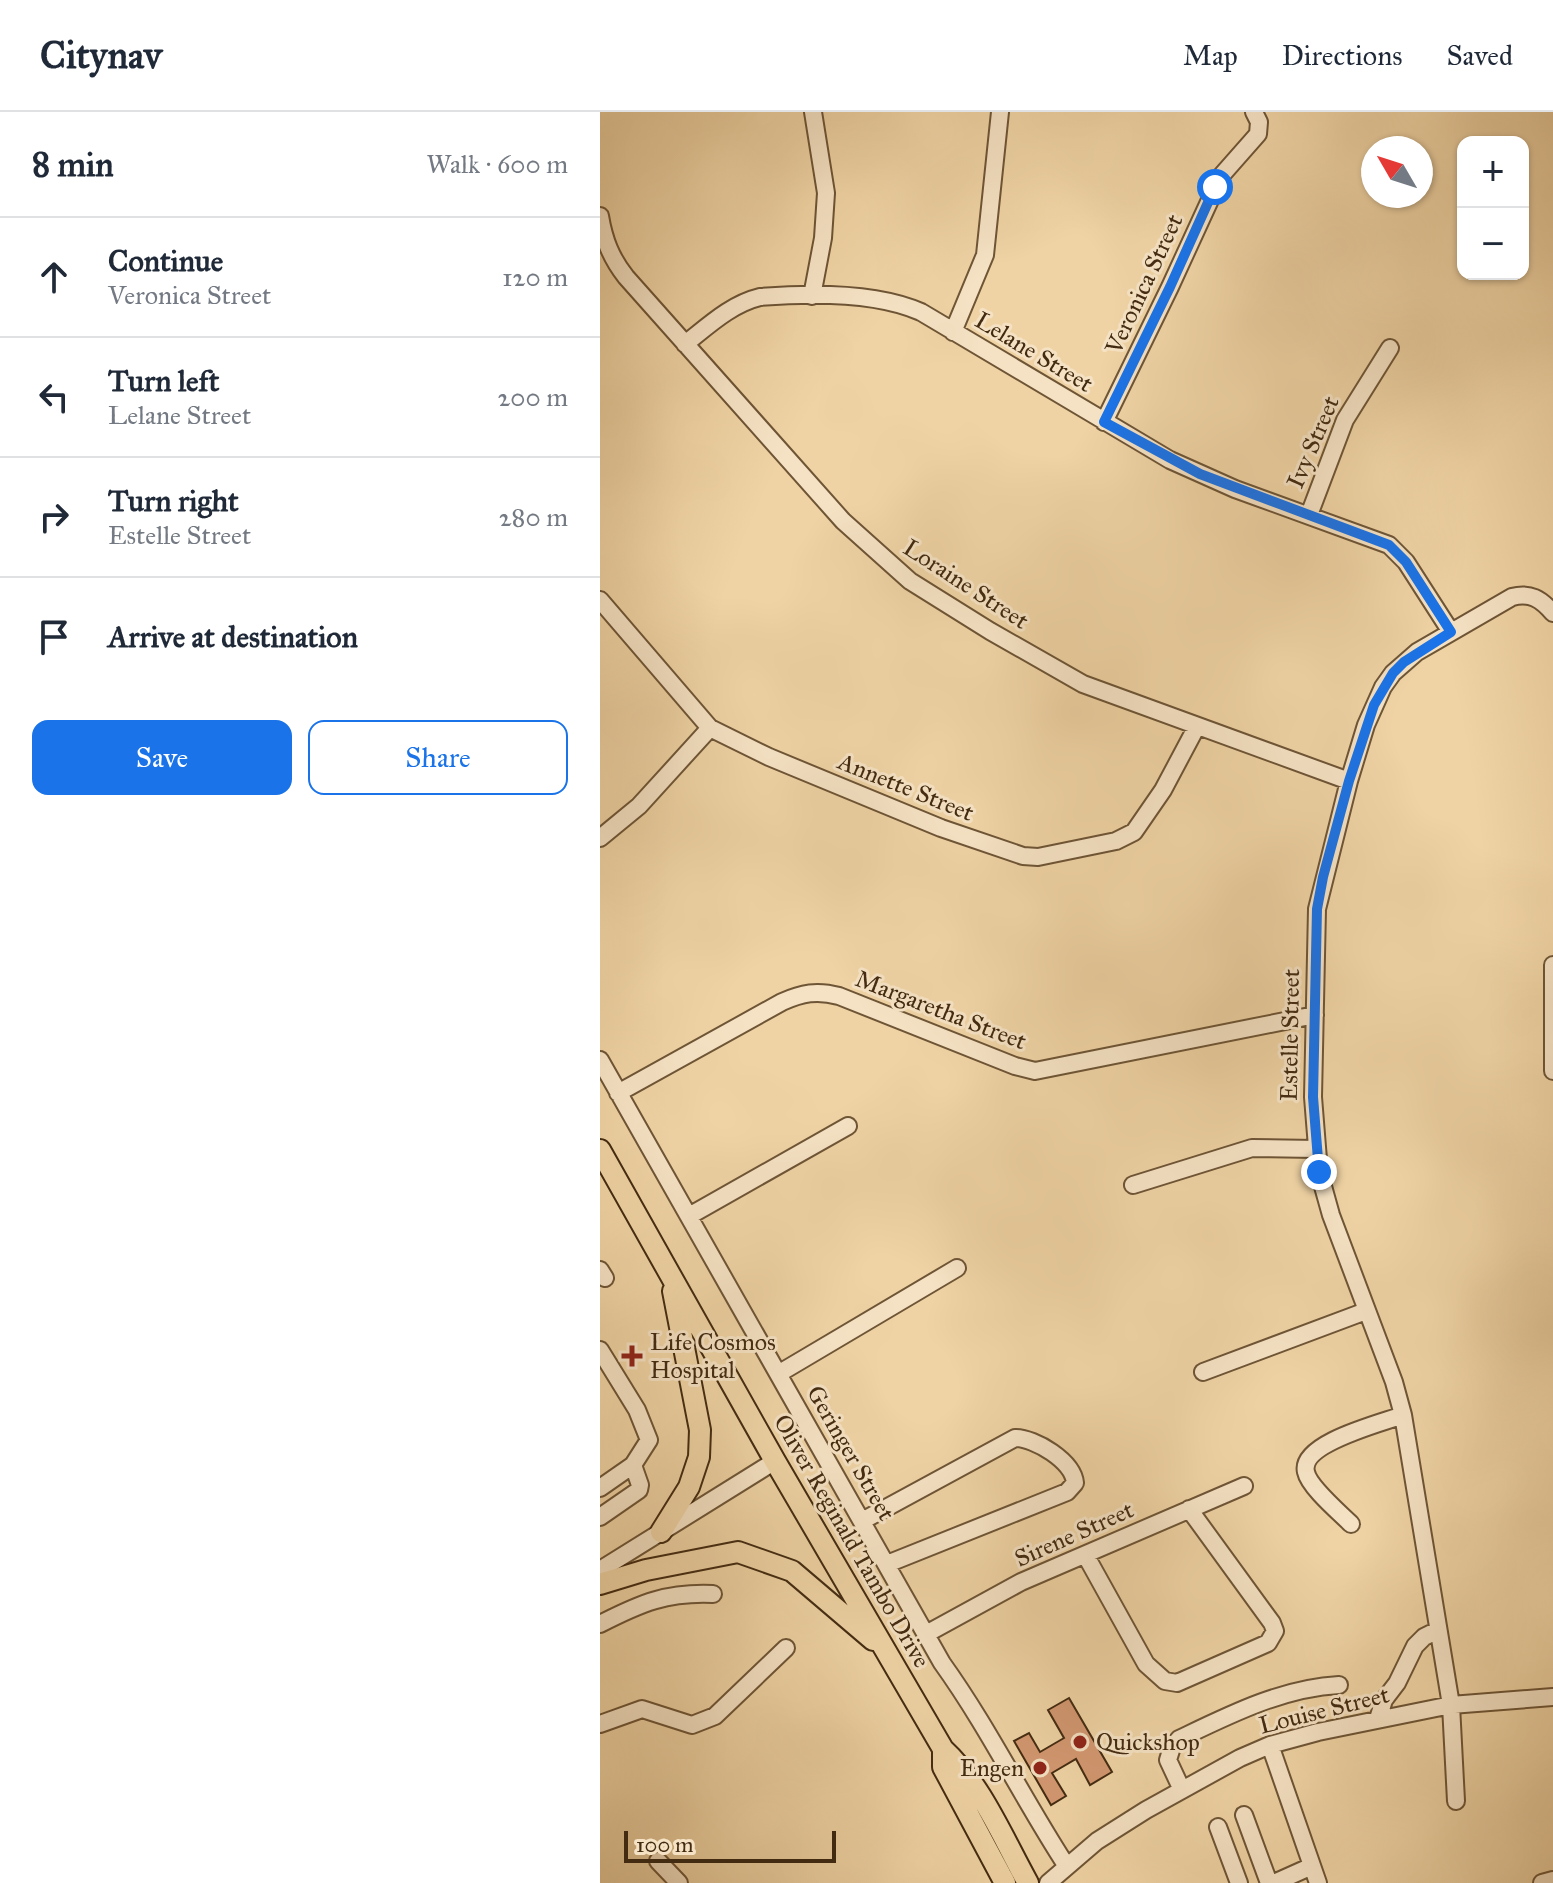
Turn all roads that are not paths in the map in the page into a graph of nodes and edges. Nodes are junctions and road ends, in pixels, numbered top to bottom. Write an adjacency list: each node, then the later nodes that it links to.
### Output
1 (813, 112): 5 (street)
2 (1000, 112): 6 (street)
3 (1254, 112): 9 (street, Veronica Street)
4 (600, 216): 7 (street, Loraine Street)
5 (812, 296): 6 (street, Lelane Street); 7 (street, Lelane Street)
6 (953, 332): 9 (street, Lelane Street)
7 (685, 344): 14 (street, Loraine Street)
8 (1390, 348): 10 (street, Ivy Street)
9 (1104, 422): 10 (street, Lelane Street)
10 (1309, 515): 13 (street, Lelane Street)
11 (600, 600): 15 (street, Annette Street)
12 (1553, 613): 13 (street, Estelle Street)
13 (1451, 632): 16 (street, Estelle Street)
14 (1197, 726): 15 (street, Annette Street); 16 (street, Loraine Street)
15 (710, 728): 17 (street)
16 (1349, 781): 19 (street, Estelle Street)
17 (600, 838)
18 (1553, 965): 20 (street)
19 (1315, 1015): 23 (street, Margaretha Street); 25 (street, Estelle Street)
20 (1552, 1018): 22 (street)
21 (600, 1060): 23 (street, Geringer Street)
22 (1553, 1071)
23 (618, 1093): 28 (street, Geringer Street)
24 (848, 1126): 28 (street)
25 (1316, 1149): 27 (street); 31 (street, Estelle Street)
26 (600, 1150): 30 (main road, Oliver Reginald Tambo Drive)
27 (1133, 1185)
28 (689, 1216): 34 (street, Geringer Street)
29 (957, 1268): 34 (street)
30 (670, 1276): 36 (main road, Oliver Reginald Tambo Drive); 44 (main road)
31 (1366, 1311): 33 (street); 35 (street, Estelle Street)
32 (600, 1350): 37 (street)
33 (1203, 1372)
34 (778, 1374): 42 (street, Geringer Street)
35 (1403, 1415): 43 (street); 51 (street, Estelle Street)
36 (775, 1461): 44 (street); 54 (main road, Oliver Reginald Tambo Drive)
37 (633, 1465): 39 (street); 41 (street)
38 (1244, 1486): 40 (street, Sirene Street)
39 (600, 1488)
40 (1189, 1509): 45 (street, Sirene Street); 45 (street)
41 (600, 1517)
42 (862, 1521): 46 (street, Geringer Street); 46 (street)
43 (1351, 1524)
44 (661, 1532): 47 (street)
45 (1086, 1556): 52 (street, Sirene Street)
46 (887, 1564): 52 (street, Geringer Street)
47 (600, 1570)
48 (600, 1584): 54 (main road)
49 (713, 1594): 50 (street)
50 (600, 1624)
51 (1438, 1630): 57 (street, Estelle Street); 58 (street)
52 (926, 1634): 67 (street, Geringer Street)
53 (786, 1648): 59 (street)
54 (886, 1650): 61 (main road, Oliver Reginald Tambo Drive)
55 (1339, 1685): 62 (street)
56 (1553, 1697): 57 (street, Louise Street)
57 (1451, 1705): 58 (street, Louise Street); 63 (street, Estelle Street)
58 (1378, 1719): 60 (street, Louise Street)
59 (600, 1724)
60 (1270, 1745): 62 (street, Louise Street); 68 (street)
61 (943, 1749): 71 (main road, Oliver Reginald Tambo Drive); 72 (main road, Oliver Reginald Tambo Drive)
62 (1182, 1790): 67 (street, Louise Street)
63 (1456, 1801)
64 (1244, 1815): 75 (street)
65 (1218, 1827): 74 (street)
66 (658, 1861): 70 (street)
67 (1066, 1865): 73 (street, Louise Street)
68 (1312, 1866): 75 (street); 76 (street)
69 (1553, 1880): 77 (street)
70 (679, 1883)
71 (1005, 1883)
72 (1028, 1883)
73 (1048, 1883)
74 (1239, 1883)
75 (1272, 1883)
76 (1318, 1883)
77 (1542, 1883)

